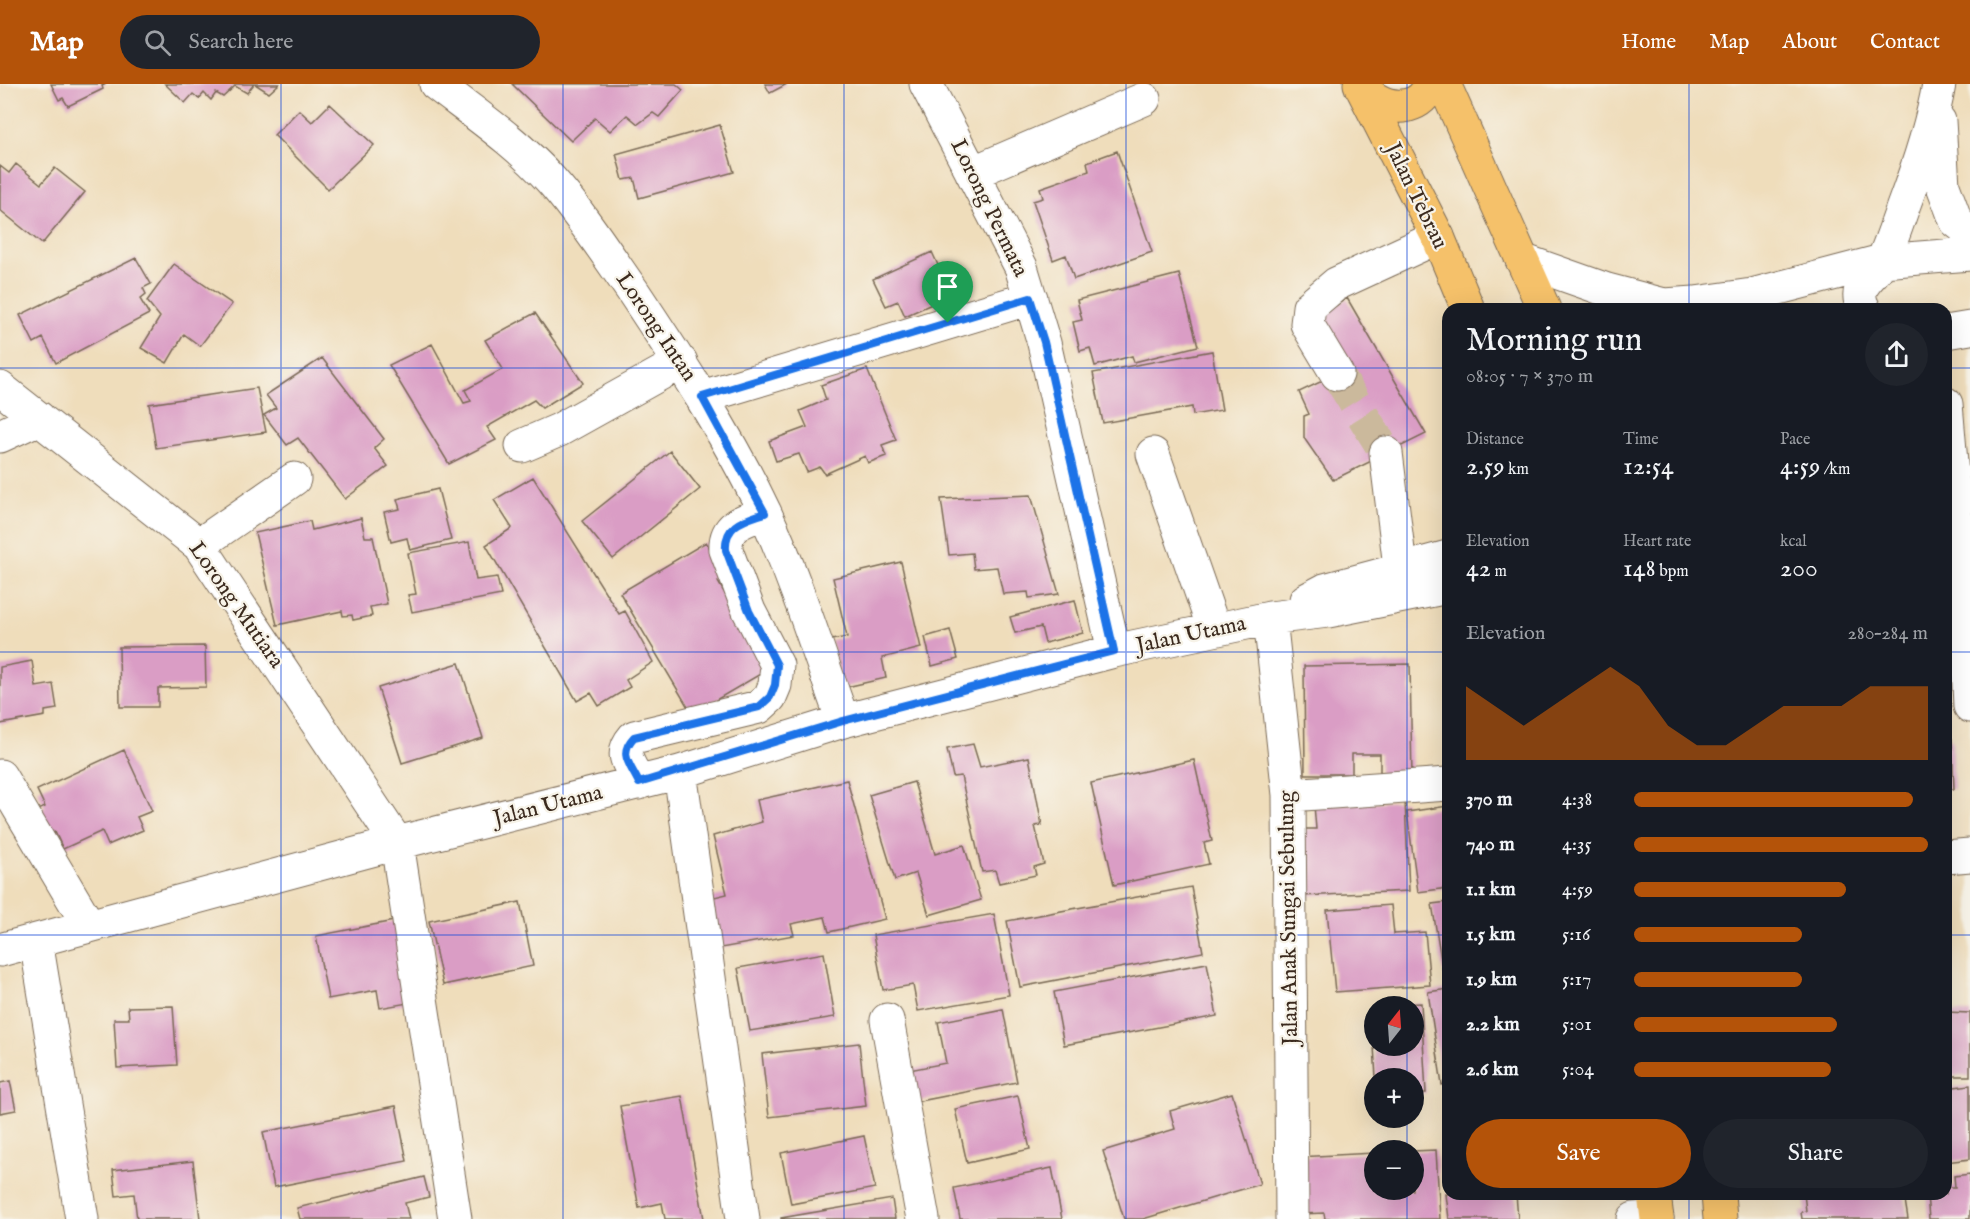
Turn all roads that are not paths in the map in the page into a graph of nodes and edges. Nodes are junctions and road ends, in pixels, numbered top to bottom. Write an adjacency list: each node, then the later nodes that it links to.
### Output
1 (436, 84): 22 (street, Lorong Intan)
2 (926, 84): 8 (street, Lorong Permata)
3 (1430, 84): 5 (highway)
4 (1444, 84): 12 (highway)
5 (1361, 86): 10 (highway, Jalan Tebrau)
6 (1939, 88): 9 (street); 13 (street)
7 (1144, 99): 8 (street)
8 (972, 173): 14 (street, Lorong Permata)
9 (1970, 232)
10 (1438, 237): 15 (highway, Jalan Tebrau); 23 (street)
11 (1970, 254): 13 (street)
12 (1522, 260): 16 (highway); 17 (street)
13 (1882, 261): 18 (street); 19 (street)
14 (1030, 298): 25 (street); 40 (street, Lorong Permata)
15 (1466, 303)
16 (1541, 303)
17 (1656, 303)
18 (1695, 303)
19 (1861, 303)
20 (1970, 328): 21 (street)
21 (1952, 331)
22 (681, 362): 25 (street, Lorong Intan); 28 (street)
23 (1337, 374)
24 (0, 388): 26 (street, Lorong Mutiara)
25 (702, 397): 33 (street, Lorong Intan)
26 (39, 418): 27 (street); 34 (street, Lorong Mutiara)
27 (0, 436)
28 (522, 446)
29 (1386, 453): 36 (street)
30 (1153, 454): 39 (street)
31 (1952, 475): 41 (street)
32 (294, 479): 34 (street)
33 (765, 513): 42 (street, Lorong Intan); 45 (street)
34 (199, 545): 48 (street, Lorong Mutiara)
35 (1442, 560): 36 (street, Jalan Utama)
36 (1402, 583): 37 (street, Jalan Utama); 38 (street, Jalan Utama)
37 (1442, 586)
38 (1270, 618): 39 (street, Jalan Utama); 47 (street, Jalan Anak Sungai Sebulung)
39 (1214, 629): 40 (street, Jalan Utama)
40 (1114, 651): 42 (street, Jalan Utama)
41 (1970, 706)
42 (843, 721): 43 (street, Jalan Utama)
43 (680, 772): 45 (street, Jalan Utama); 59 (street)
44 (0, 776): 51 (street)
45 (639, 783): 48 (street, Jalan Utama)
46 (1442, 784): 47 (street)
47 (1289, 795): 61 (street, Jalan Anak Sungai Sebulung)
48 (397, 843): 51 (street, Jalan Utama); 58 (street)
49 (1970, 855): 50 (street)
50 (1952, 856)
51 (88, 926): 52 (street, Jalan Utama)
52 (36, 941): 53 (street, Jalan Utama); 57 (street)
53 (0, 950)
54 (887, 1020): 60 (street)
55 (1655, 1200): 63 (highway)
56 (1718, 1200): 64 (highway)
57 (82, 1219)
58 (454, 1219)
59 (743, 1219)
60 (923, 1219)
61 (1292, 1219)
62 (1634, 1219): 63 (street)
63 (1657, 1219)
64 (1720, 1219)

